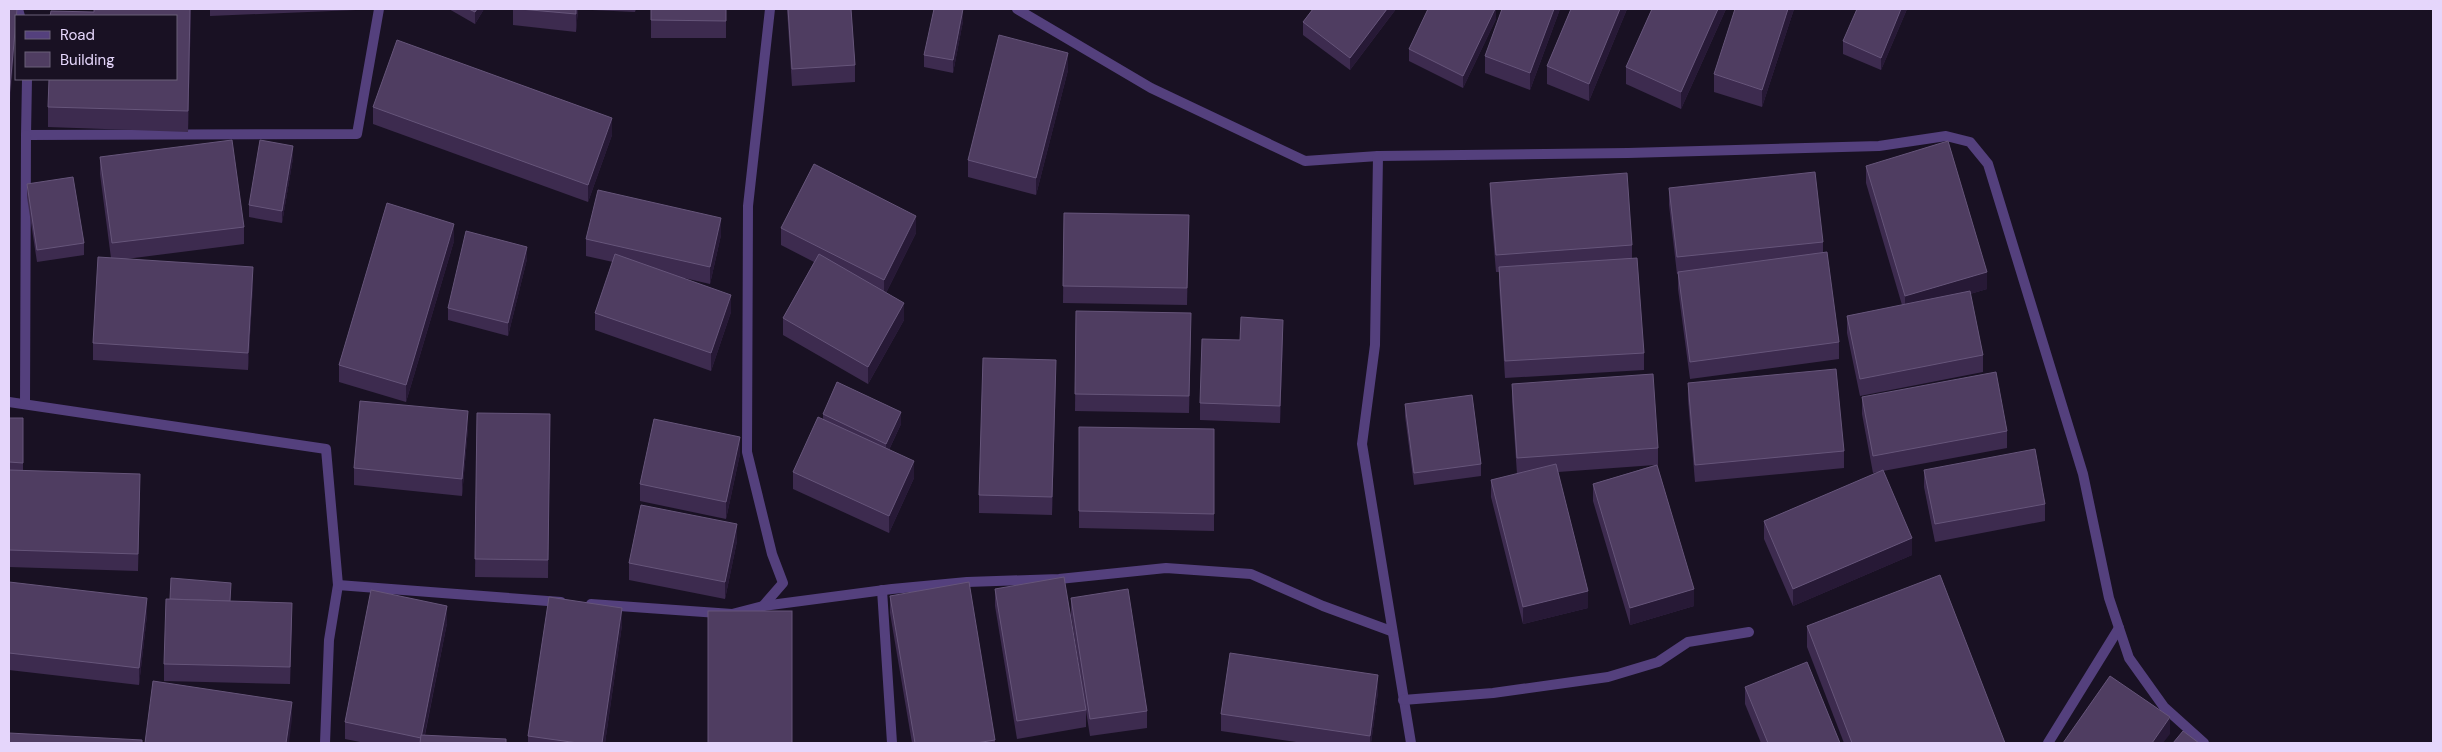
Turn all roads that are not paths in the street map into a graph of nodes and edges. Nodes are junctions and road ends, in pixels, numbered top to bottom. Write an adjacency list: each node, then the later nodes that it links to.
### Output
1 (378, 9): 5 (street)
2 (770, 9): 11 (street)
3 (1017, 9): 6 (street)
4 (27, 80): 5 (street)
5 (26, 135): 8 (street)
6 (1378, 156): 12 (street); 13 (street)
7 (9, 402): 8 (street)
8 (25, 404): 9 (street)
9 (338, 586): 11 (street); 16 (street)
10 (882, 590): 11 (street); 13 (street); 17 (street)
11 (763, 606)
12 (2119, 628): 19 (street); 20 (street)
13 (1392, 631): 15 (street)
14 (1749, 632): 15 (street)
15 (1403, 700): 18 (street)
16 (325, 743)
17 (892, 743)
18 (1411, 743)
19 (2048, 743)
20 (2204, 743)

